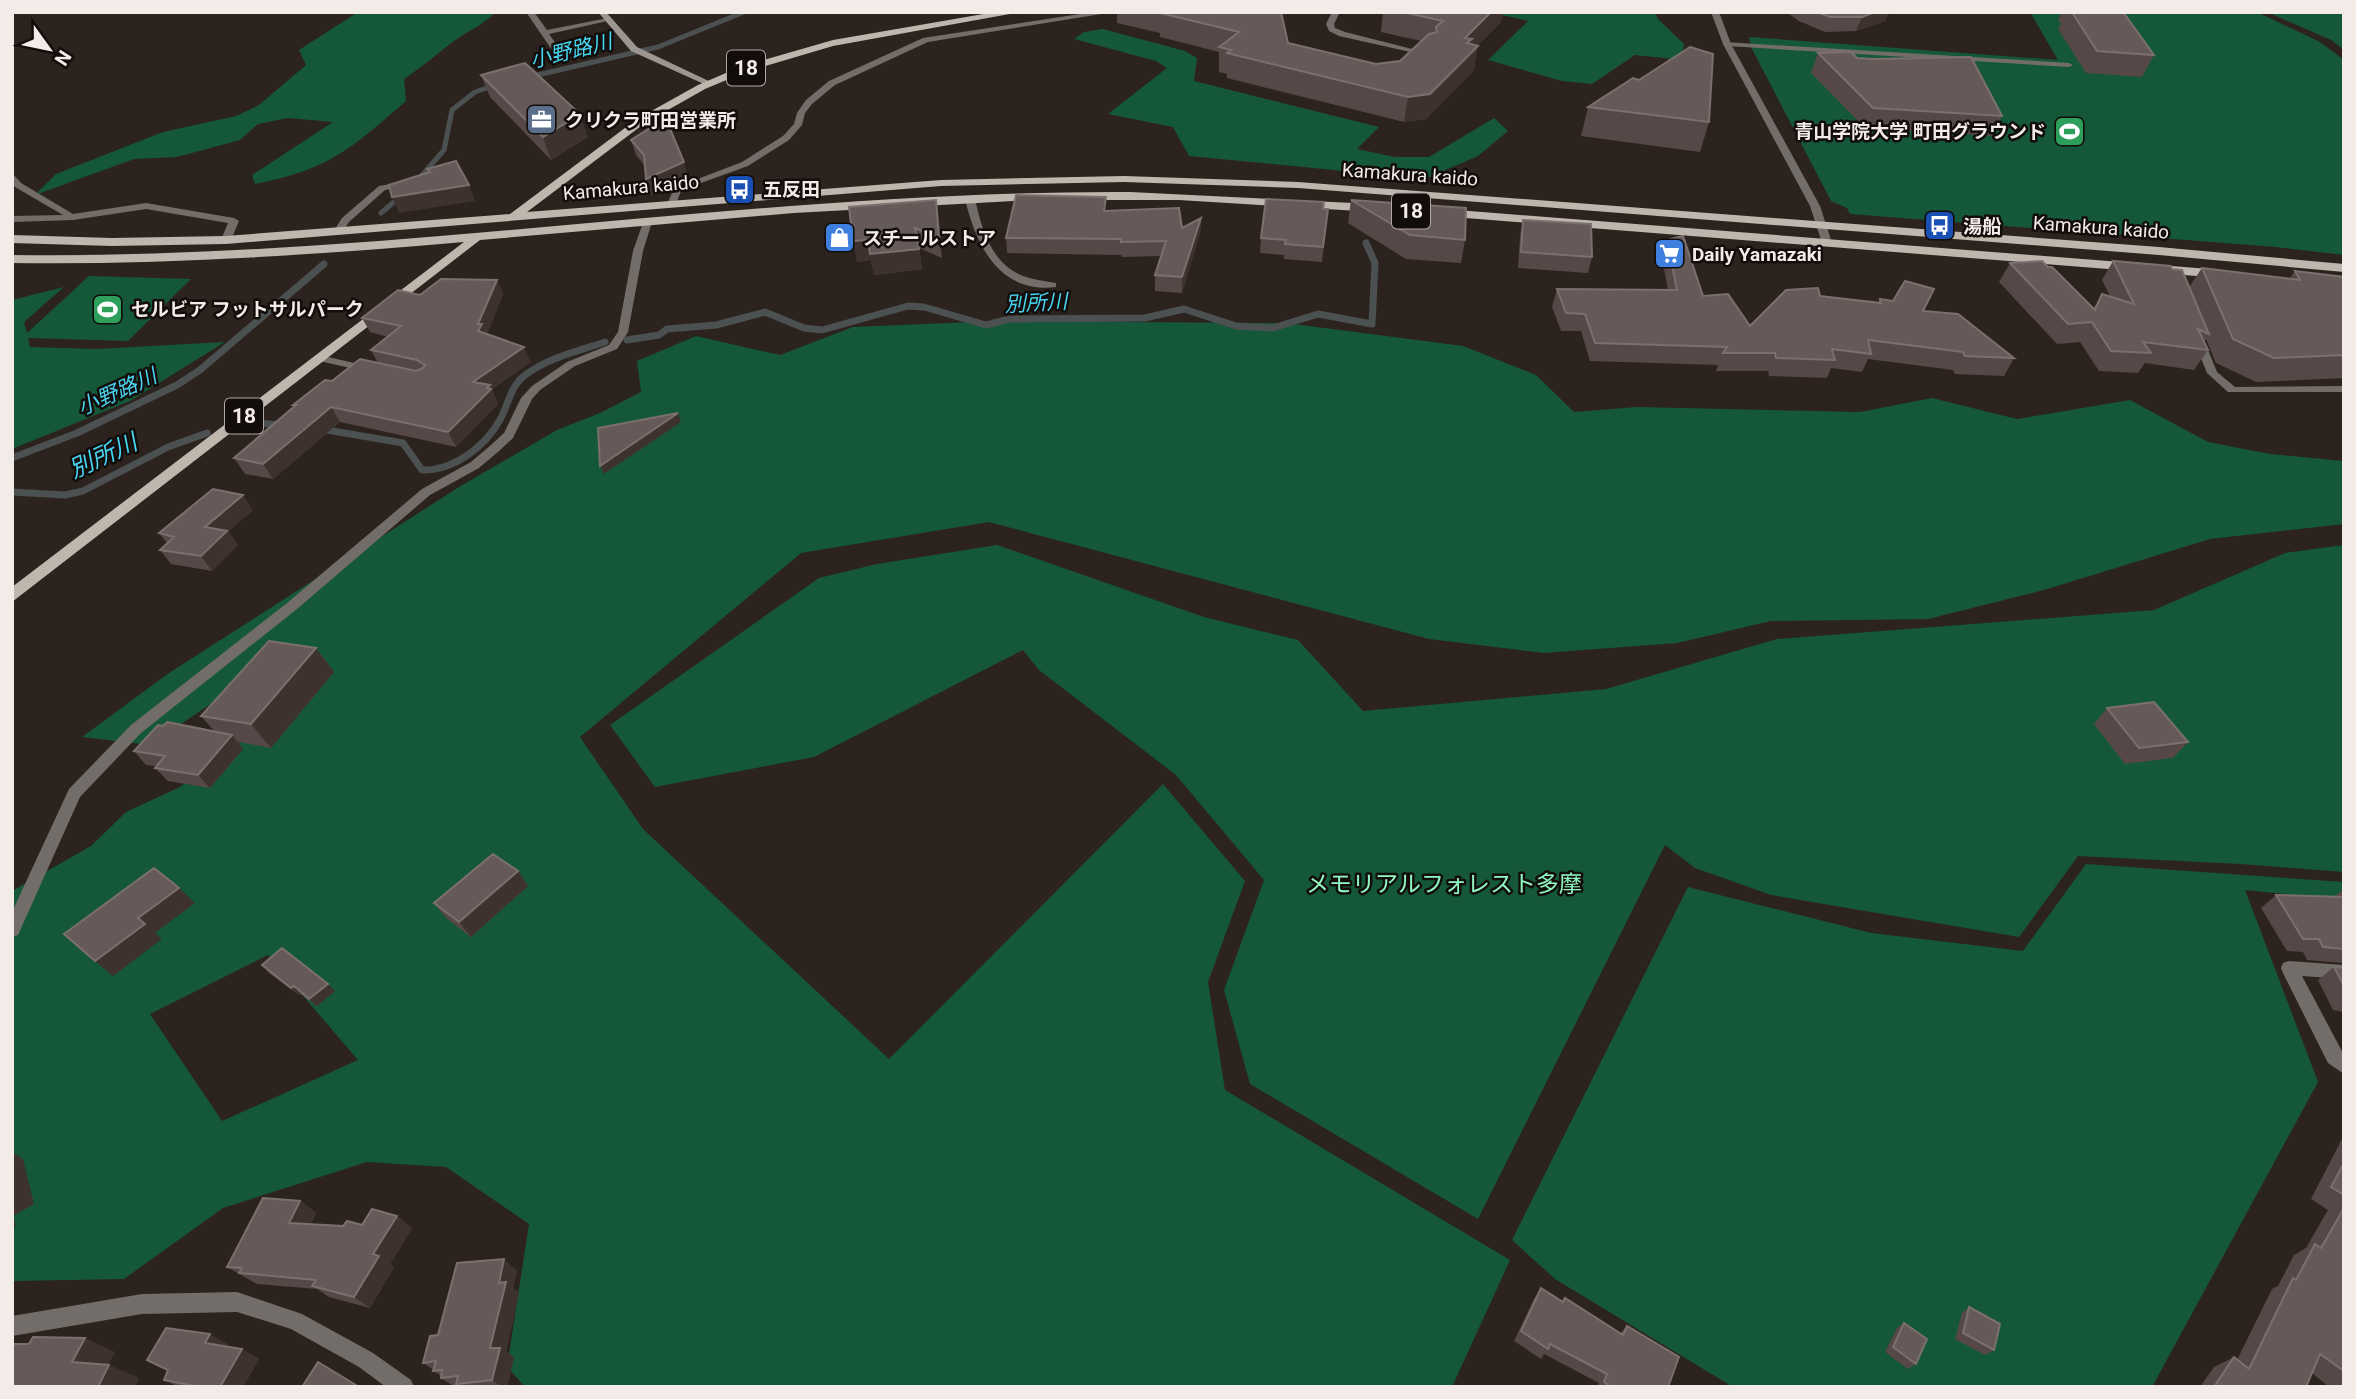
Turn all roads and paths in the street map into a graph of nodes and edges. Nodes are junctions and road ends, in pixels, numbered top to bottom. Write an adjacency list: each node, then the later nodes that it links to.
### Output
1 (530, 12): 8 (street)
2 (602, 12): 7 (street)
3 (1016, 12): 13 (main road, 18)
4 (1110, 12): 17 (street)
5 (1336, 12): 11 (street)
6 (1715, 12): 9 (street)
7 (608, 20): 8 (street); 13 (street)
8 (544, 33): 10 (street)
9 (1727, 44): 12 (street); 24 (street)
10 (555, 48)
11 (1428, 54)
12 (2070, 65)
13 (709, 83): 20 (main road, 18)
14 (12, 176): 21 (street)
15 (415, 182): 25 (street)
16 (970, 199): 18 (main road, Kamakura kaido / 18); 23 (main road, Kamakura kaido / 18); 35 (street)
17 (673, 202): 20 (main road, Kamakura kaido / 18); 24 (main road, Kamakura kaido / 18)
18 (1389, 209)
19 (1430, 212): 29 (main road, Kamakura kaido / 18)
20 (514, 216): 25 (main road, 18); 26 (main road, Kamakura kaido / 18)
21 (72, 217): 22 (street); 28 (street)
22 (12, 219)
23 (647, 222): 26 (main road, Kamakura kaido / 18); 41 (street)
24 (1821, 225): 29 (street); 31 (main road, Kamakura kaido / 18)
25 (338, 232): 28 (main road, 18)
26 (477, 237): 30 (main road, 18); 37 (main road, Kamakura kaido / 18)
27 (12, 239): 28 (main road, 18)
28 (226, 240)
29 (1827, 243): 32 (main road, Kamakura kaido / 18)
30 (12, 259)
31 (2344, 268)
32 (2169, 269): 33 (main road, Kamakura kaido / 18); 34 (street)
33 (2233, 275)
34 (2175, 282)
35 (1052, 285)
36 (2193, 327): 39 (street)
37 (319, 358): 38 (street); 40 (main road, Kamakura kaido / 18)
38 (384, 372)
39 (2344, 389)
40 (12, 596)
41 (12, 930)
42 (2344, 972): 43 (street)
43 (2344, 1066)
44 (12, 1326): 45 (street)
45 (404, 1387)

